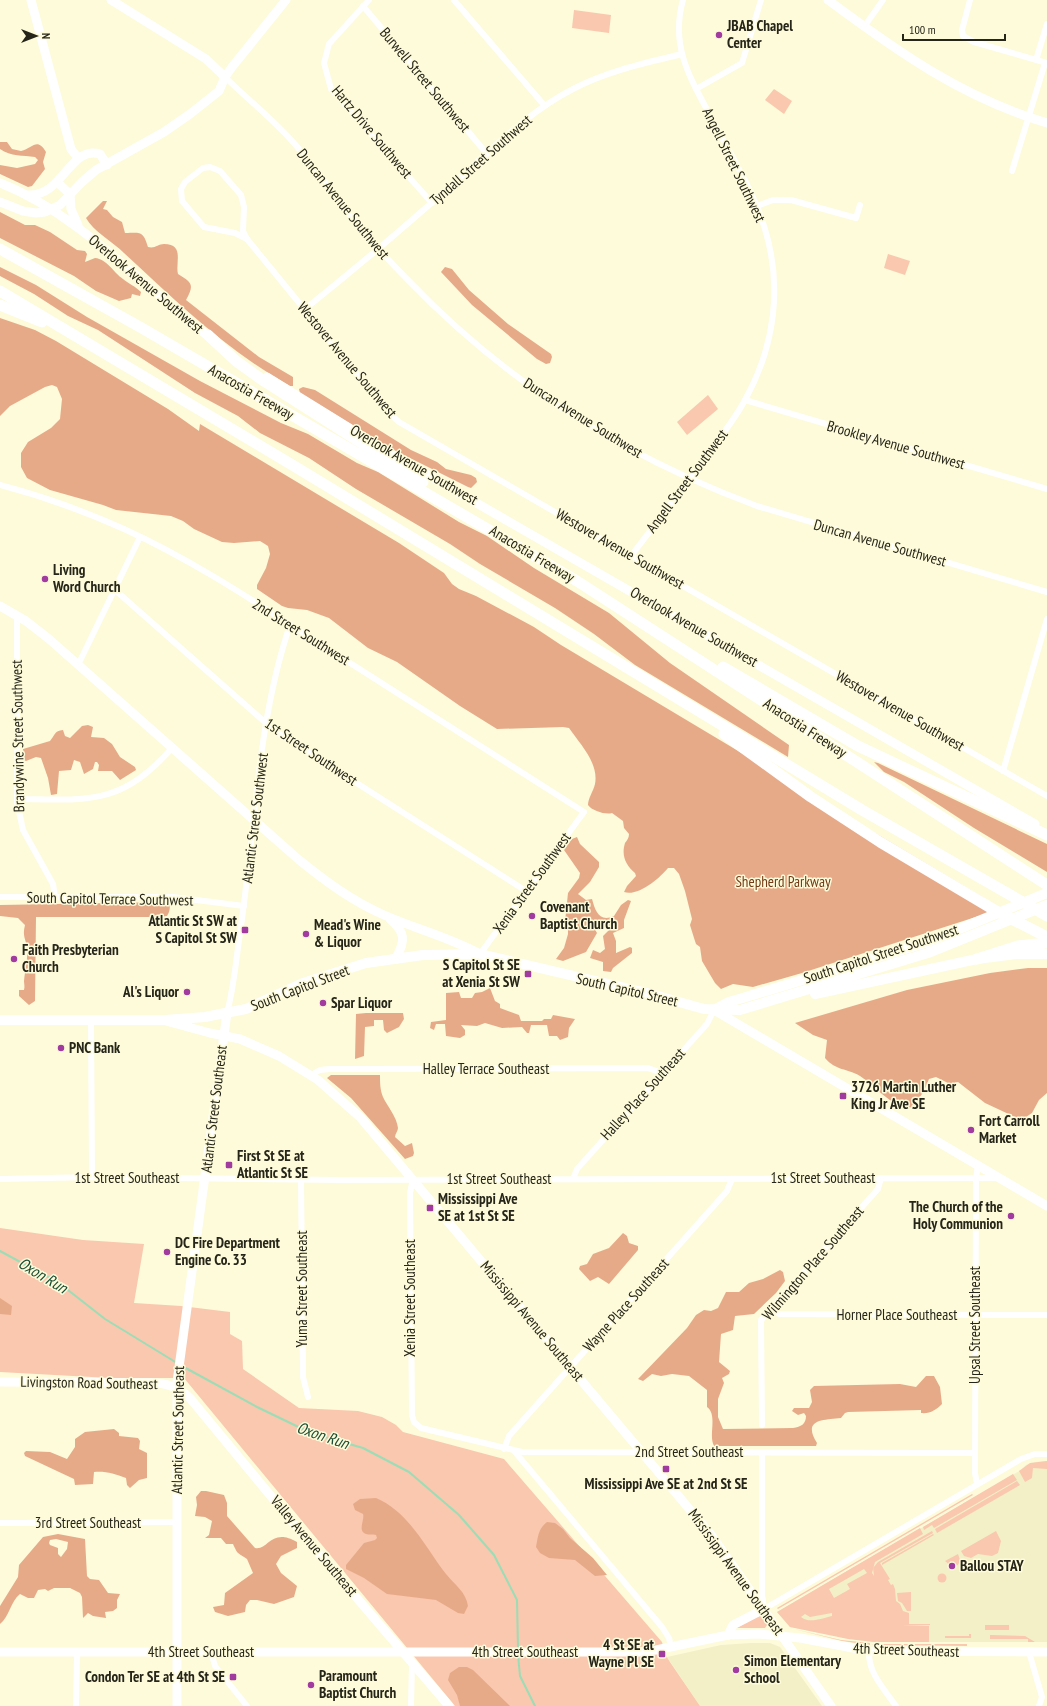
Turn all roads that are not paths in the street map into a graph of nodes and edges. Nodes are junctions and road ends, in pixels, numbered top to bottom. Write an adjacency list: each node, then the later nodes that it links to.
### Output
1 (31, 0): 23 (street)
2 (111, 0): 17 (street)
3 (286, 0): 17 (street)
4 (369, 0): 11 (street, Hartz Drive Southwest)
5 (454, 0): 19 (street)
6 (683, 0): 14 (street, Angell Street Southwest)
7 (761, 0): 18 (street)
8 (828, 0): 13 (street)
9 (882, 0): 13 (street)
10 (970, 0): 15 (street)
11 (363, 6): 22 (street, Burwell Street Southwest); 31 (street, Hartz Drive Southwest)
12 (1047, 24): 15 (street)
13 (864, 27): 20 (street)
14 (682, 54): 18 (street, Angell Street Southwest); 19 (street, Tyndall Street Southwest)
15 (1036, 60): 16 (street)
16 (1046, 63): 20 (street)
17 (225, 77): 24 (street); 38 (street, Duncan Avenue Southwest)
18 (696, 89): 33 (street, Angell Street Southwest)
19 (544, 105): 22 (street, Tyndall Street Southwest)
20 (1028, 118): 21 (street); 25 (street)
21 (1047, 124)
22 (487, 154): 31 (street, Tyndall Street Southwest)
23 (78, 158): 24 (street); 26 (street)
24 (107, 165): 28 (street)
25 (1012, 170)
26 (57, 182): 28 (street); 29 (street)
27 (0, 183): 29 (street, Overlook Avenue Southwest)
28 (70, 194): 34 (street); 35 (street)
29 (27, 195): 34 (street, Overlook Avenue Southwest)
30 (0, 202): 34 (street)
31 (432, 203): 38 (street, Tyndall Street Southwest)
32 (860, 205): 33 (street)
33 (757, 206): 44 (street, Angell Street Southwest)
34 (52, 209): 35 (street, Overlook Avenue Southwest)
35 (79, 228): 42 (street, Overlook Avenue Southwest)
36 (247, 239): 36 (street, Westover Avenue Southwest); 41 (street, Westover Avenue Southwest)
37 (0, 249): 48 (highway, Anacostia Freeway)
38 (379, 249): 41 (street, Tyndall Street Southwest); 45 (street, Duncan Avenue Southwest)
39 (0, 291): 43 (highway)
40 (0, 305): 43 (highway)
41 (305, 309): 50 (street, Westover Avenue Southwest)
42 (208, 335): 48 (highway); 67 (street, Overlook Avenue Southwest)
43 (125, 364): 59 (highway)
44 (745, 400): 45 (street, Angell Street Southwest); 47 (street, Brookley Avenue Southwest)
45 (691, 478): 50 (street, Angell Street Southwest); 52 (street, Duncan Avenue Southwest)
46 (0, 485): 49 (street, 2nd Street Southwest)
47 (1047, 489)
48 (481, 523): 57 (highway, Anacostia Freeway)
49 (140, 537): 51 (street); 56 (street, 2nd Street Southwest)
50 (631, 556): 62 (street, Westover Avenue Southwest)
51 (115, 590): 58 (street); 60 (street, 1st Street Southwest)
52 (1047, 592)
53 (0, 606): 54 (street)
54 (18, 616): 58 (street); 64 (street, Brandywine Street Southwest)
55 (1047, 619): 62 (street)
56 (290, 625): 60 (street, Atlantic Street Southwest); 65 (street, 2nd Street Southwest)
57 (683, 649): 68 (highway); 69 (highway, Anacostia Freeway)
58 (78, 665): 61 (street)
59 (648, 680): 75 (highway); 77 (highway)
60 (267, 724): 66 (street, Atlantic Street Southwest); 70 (street, 1st Street Southwest)
61 (172, 747): 64 (street); 66 (street)
62 (1003, 771): 63 (street, Westover Avenue Southwest)
63 (1047, 796)
64 (17, 799): 73 (street, Brandywine Street Southwest)
65 (584, 812): 70 (street, Xenia Street Southwest)
66 (255, 819): 74 (street, Atlantic Street Southwest); 76 (street)
67 (1047, 832)
68 (1047, 835)
69 (1045, 884)
70 (526, 890): 79 (street, Xenia Street Southwest)
71 (1047, 893): 84 (main road, South Capitol Street Southwest)
72 (0, 897): 73 (street, South Capitol Terrace Southwest)
73 (55, 897): 74 (street, South Capitol Terrace Southwest)
74 (244, 906): 85 (street, Atlantic Street Southwest)
75 (1046, 912): 83 (main road)
76 (386, 916): 79 (street); 81 (street)
77 (1047, 937)
78 (1047, 943): 82 (highway)
79 (480, 954): 81 (main road, South Capitol Street); 84 (main road, South Capitol Street)
80 (1047, 954): 82 (main road)
81 (396, 958): 85 (main road, South Capitol Street)
82 (977, 958): 83 (main road)
83 (782, 998): 84 (main road, South Capitol Street)
84 (714, 1010): 90 (street, Halley Place Southeast); 92 (street)
85 (227, 1013): 88 (main road, South Capitol Street); 89 (street, Atlantic Street Southeast)
86 (0, 1020): 87 (main road, South Capitol Street)
87 (91, 1020): 88 (main road, South Capitol Street); 93 (street)
88 (165, 1020): 89 (street, Mississippi Avenue Southeast)
89 (224, 1036): 91 (street, Mississippi Avenue Southeast); 94 (street, Atlantic Street Southeast)
90 (662, 1073): 91 (street, Halley Terrace Southeast); 101 (street, Halley Place Southeast)
91 (311, 1075): 100 (street, Mississippi Avenue Southeast)
92 (978, 1165): 96 (street, Upsal Street Southeast); 97 (street)
93 (92, 1177): 94 (street, 1st Street Southeast); 98 (street, 1st Street Southeast)
94 (206, 1178): 99 (street, 1st Street Southeast); 109 (street, Atlantic Street Southeast)
95 (881, 1178): 96 (street, 1st Street Southeast); 102 (street, 1st Street Southeast); 104 (street, Wilmington Place Southeast)
96 (976, 1178): 97 (street, 1st Street Southeast); 105 (street, Upsal Street Southeast)
97 (998, 1178): 103 (street)
98 (0, 1179)
99 (301, 1179): 100 (street, 1st Street Southeast); 110 (street, Yuma Street Southeast)
100 (413, 1179): 101 (street, 1st Street Southeast); 107 (street, Mississippi Avenue Southeast); 111 (street, Xenia Street Southeast)
101 (573, 1179): 102 (street, 1st Street Southeast)
102 (732, 1179): 107 (street, Wayne Place Southeast)
103 (1047, 1206)
104 (772, 1308): 105 (street, Horner Place Southeast); 112 (street, Wilmington Place Southeast)
105 (975, 1315): 106 (street, Horner Place Southeast); 117 (street, Upsal Street Southeast)
106 (1047, 1315)
107 (570, 1367): 113 (street, Wayne Place Southeast); 115 (street, Mississippi Avenue Southeast)
108 (0, 1382): 109 (street, Livingston Road Southeast)
109 (177, 1384): 120 (street, Atlantic Street Southeast); 130 (street, Valley Avenue Southeast)
110 (308, 1397)
111 (412, 1417): 113 (street, 2nd Street Southeast)
112 (762, 1425)
113 (504, 1449): 114 (street, 2nd Street Southeast)
114 (515, 1452): 115 (street, 2nd Street Southeast); 125 (street)
115 (642, 1452): 116 (street, 2nd Street Southeast); 122 (street, Mississippi Avenue Southeast)
116 (762, 1452): 117 (street, 2nd Street Southeast); 122 (street)
117 (975, 1453): 119 (street, Upsal Street Southeast)
118 (1047, 1454): 119 (street)
119 (977, 1484): 122 (street)
120 (177, 1522): 121 (street, 3rd Street Southeast); 126 (street, Atlantic Street Southeast)
121 (0, 1523)
122 (764, 1609): 123 (street); 124 (street, Mississippi Avenue Southeast)
123 (728, 1635): 124 (street, 4th Street Southeast); 125 (street, 4th Street Southeast)
124 (783, 1636): 131 (street, 4th Street Southeast); 140 (street, Mississippi Avenue Southeast)
125 (671, 1647): 130 (street, 4th Street Southeast)
126 (177, 1651): 128 (street, 4th Street Southeast); 129 (street, 4th Street Southeast); 136 (street, Atlantic Street Southeast)
127 (0, 1652): 128 (street, 4th Street Southeast)
128 (77, 1652): 135 (street)
129 (211, 1652): 130 (street, 4th Street Southeast); 137 (street)
130 (404, 1652): 134 (street, Valley Avenue Southeast)
131 (869, 1652): 132 (street, 4th Street Southeast); 141 (street)
132 (1029, 1652): 133 (street, 4th Street Southeast); 142 (street)
133 (1047, 1652)
134 (412, 1663): 138 (street); 139 (street, Valley Avenue Southeast)
135 (76, 1706)
136 (177, 1706)
137 (247, 1706)
138 (411, 1706)
139 (449, 1706)
140 (831, 1706)
141 (896, 1706)
142 (1040, 1706)

